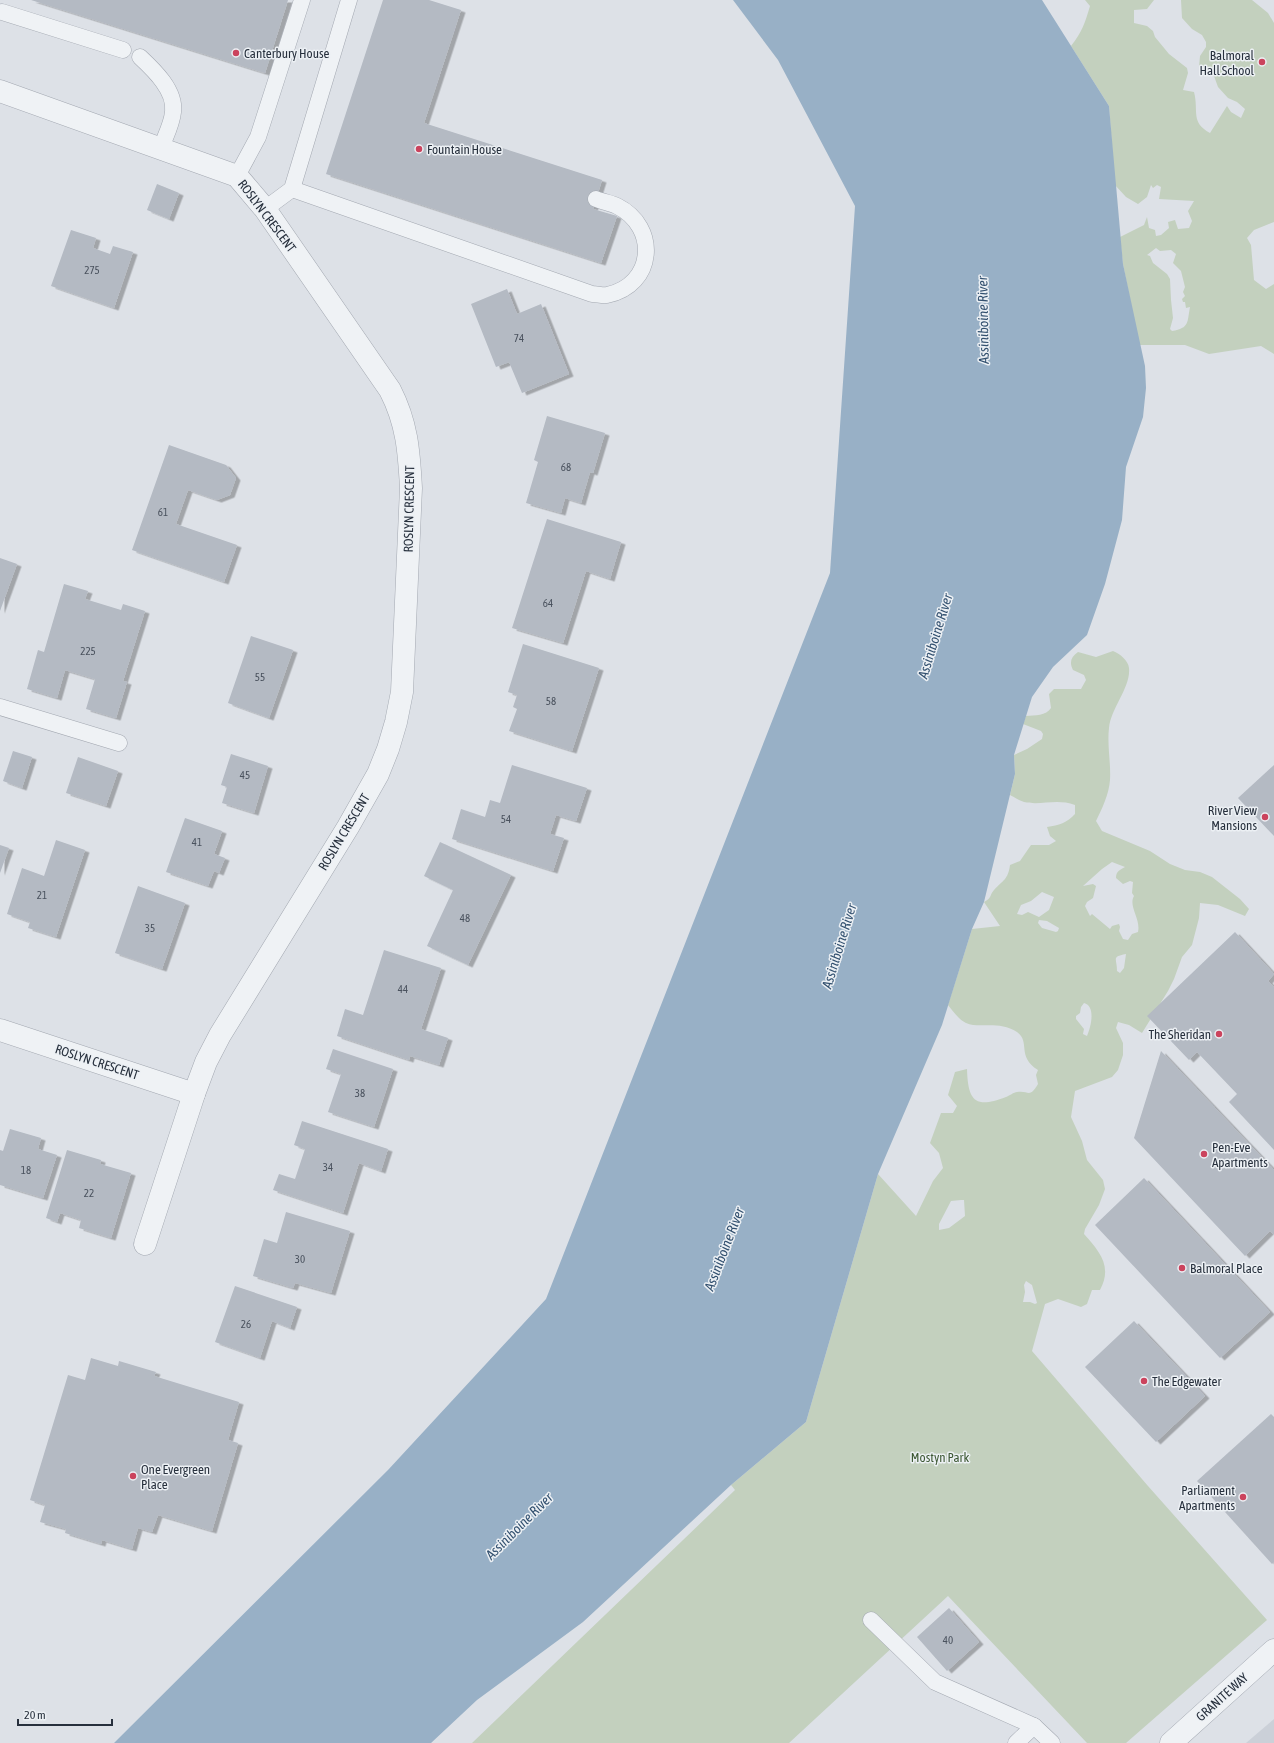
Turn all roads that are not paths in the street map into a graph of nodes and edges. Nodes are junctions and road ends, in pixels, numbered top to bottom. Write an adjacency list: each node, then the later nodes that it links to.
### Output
1 (302, 0): 8 (lane)
2 (349, 0): 9 (lane)
3 (1, 14): 4 (lane)
4 (123, 50)
5 (140, 57): 7 (lane)
6 (0, 91): 7 (street, ROSLYN CRESCENT)
7 (161, 148): 8 (street, ROSLYN CRESCENT)
8 (237, 176): 11 (street, ROSLYN CRESCENT)
9 (292, 189): 10 (lane); 11 (lane)
10 (596, 200)
11 (265, 208): 15 (street, ROSLYN CRESCENT)
12 (0, 707): 13 (lane)
13 (119, 743)
14 (0, 1030): 15 (street, ROSLYN CRESCENT)
15 (194, 1094): 16 (street, ROSLYN CRESCENT)
16 (145, 1244)
17 (871, 1620): 19 (lane)
18 (1274, 1650): 22 (street, GRANITE WAY)
19 (1034, 1726): 20 (lane); 21 (lane)
20 (1016, 1743)
21 (1052, 1743)
22 (1171, 1743)

